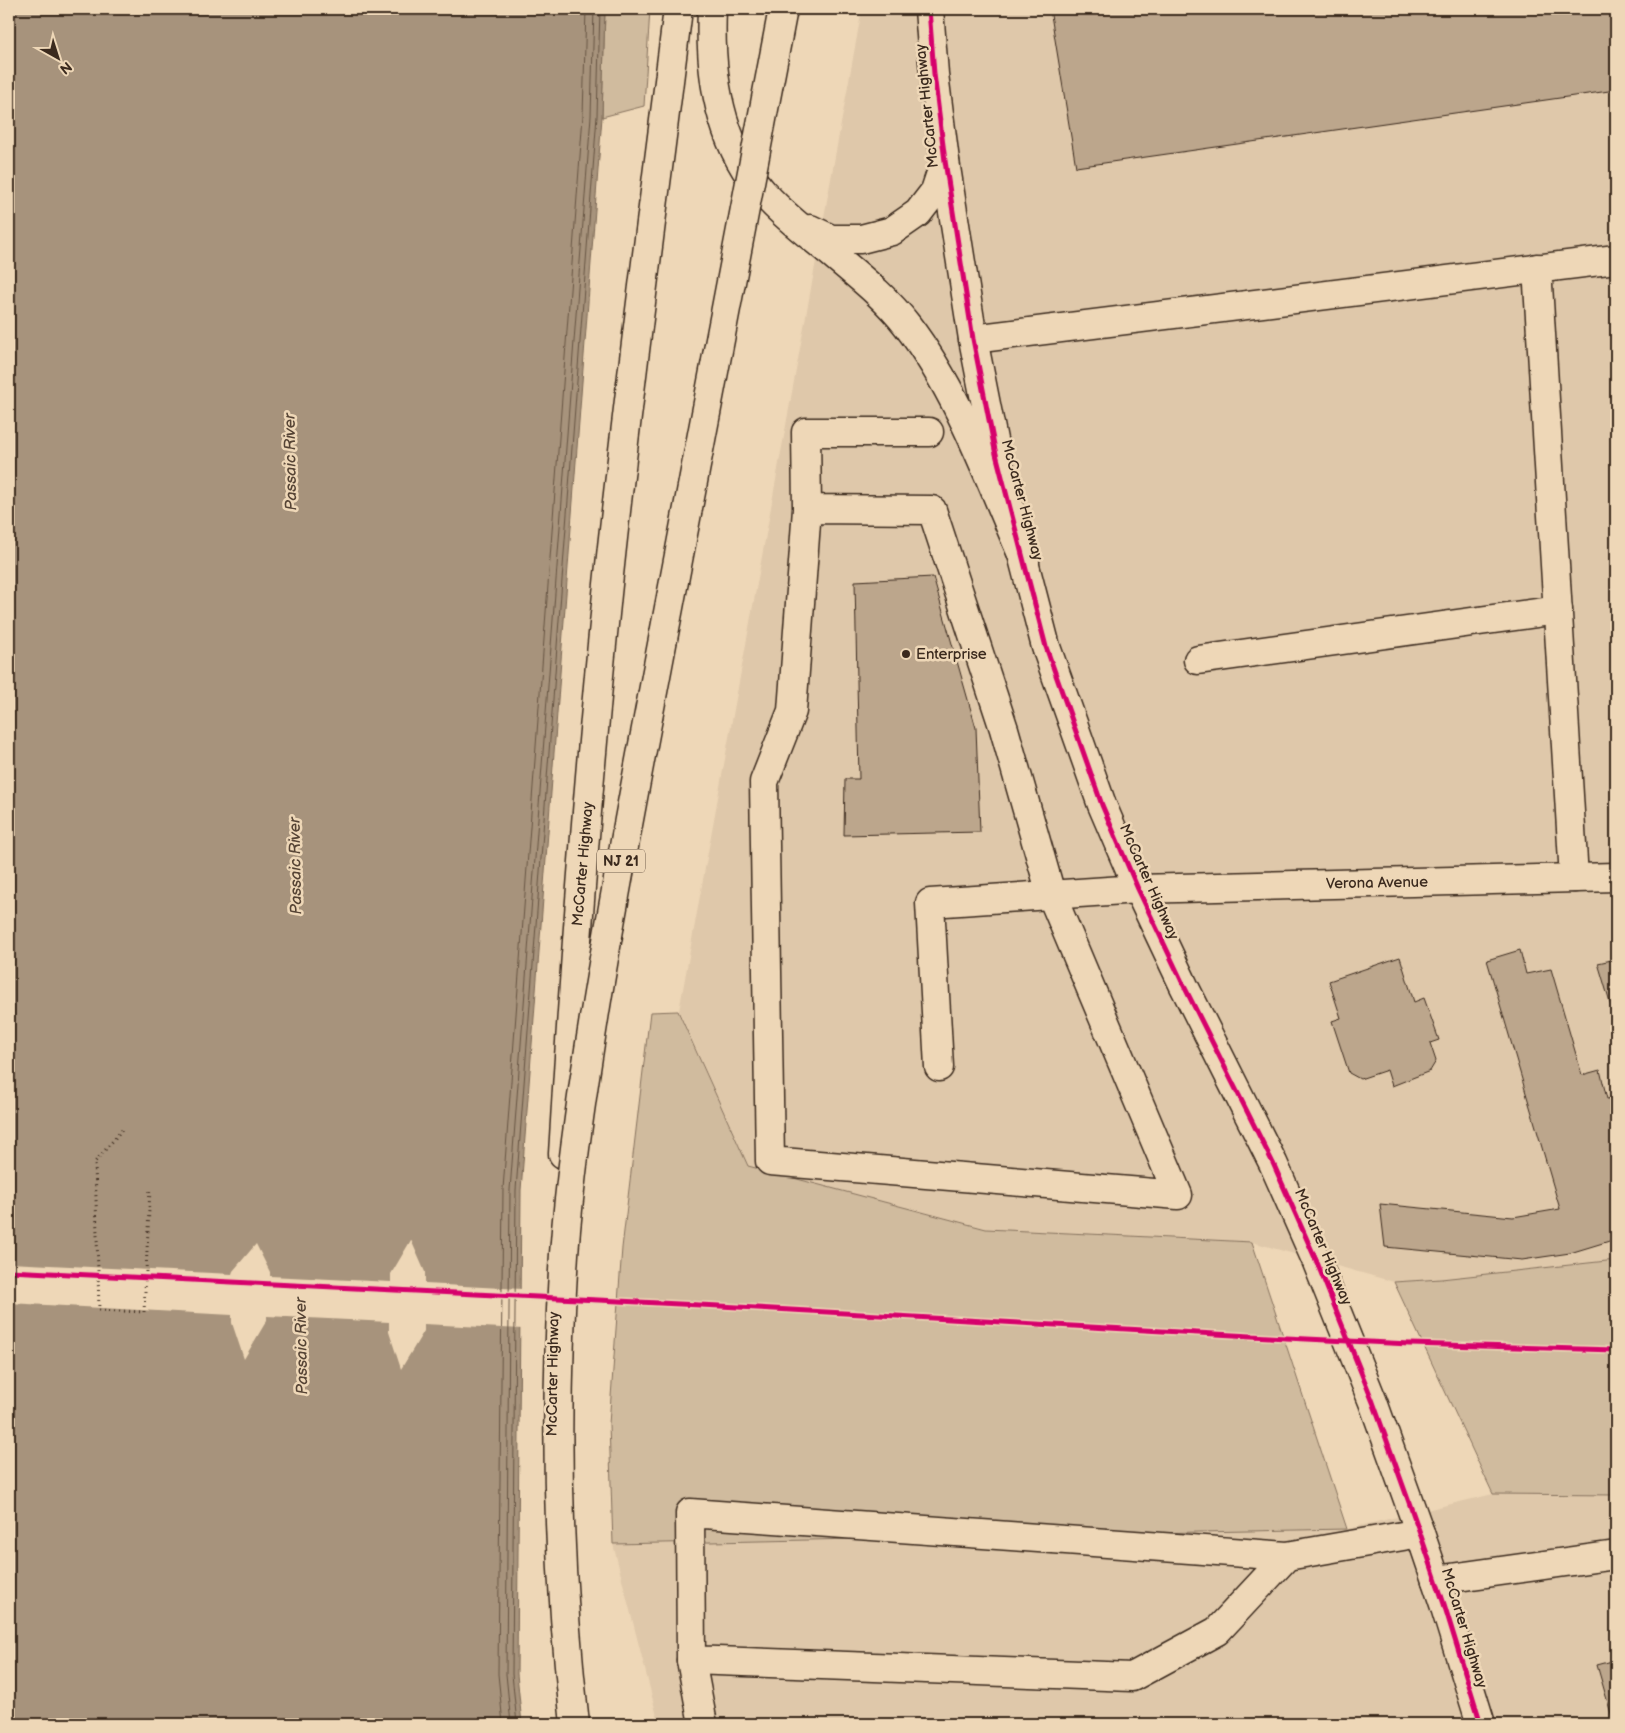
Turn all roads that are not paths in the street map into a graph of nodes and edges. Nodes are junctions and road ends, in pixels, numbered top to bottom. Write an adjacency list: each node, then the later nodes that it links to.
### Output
1 (678, 9): 26 (main road, McCarter Highway / NJ 21)
2 (712, 9): 6 (main road)
3 (783, 9): 27 (main road, NJ 21, bridge)
4 (929, 9): 5 (main road, McCarter Highway)
5 (945, 161): 6 (main road); 9 (main road, McCarter Highway)
6 (770, 201): 12 (main road)
7 (1616, 258): 8 (main road)
8 (1537, 268): 9 (main road); 13 (main road)
9 (972, 339): 12 (main road, McCarter Highway)
10 (929, 432): 11 (main road)
11 (807, 509): 18 (main road); 18 (main road)
12 (1025, 561): 17 (main road, McCarter Highway)
13 (1558, 610): 14 (main road); 16 (main road)
14 (1198, 660)
15 (1616, 877): 16 (main road, Verona Avenue)
16 (1574, 878): 17 (main road, Verona Avenue)
17 (1138, 889): 18 (main road, Verona Avenue); 20 (main road, McCarter Highway)
18 (1051, 894): 19 (main road, Verona Avenue)
19 (939, 1067)
20 (1420, 1533): 22 (main road); 23 (main road, McCarter Highway)
21 (1616, 1555): 23 (main road)
22 (1287, 1556): 24 (main road); 24 (main road)
23 (1436, 1580): 25 (main road, McCarter Highway)
24 (691, 1660): 28 (main road)
25 (1476, 1723)
26 (564, 1724)
27 (575, 1724)
28 (703, 1724)

